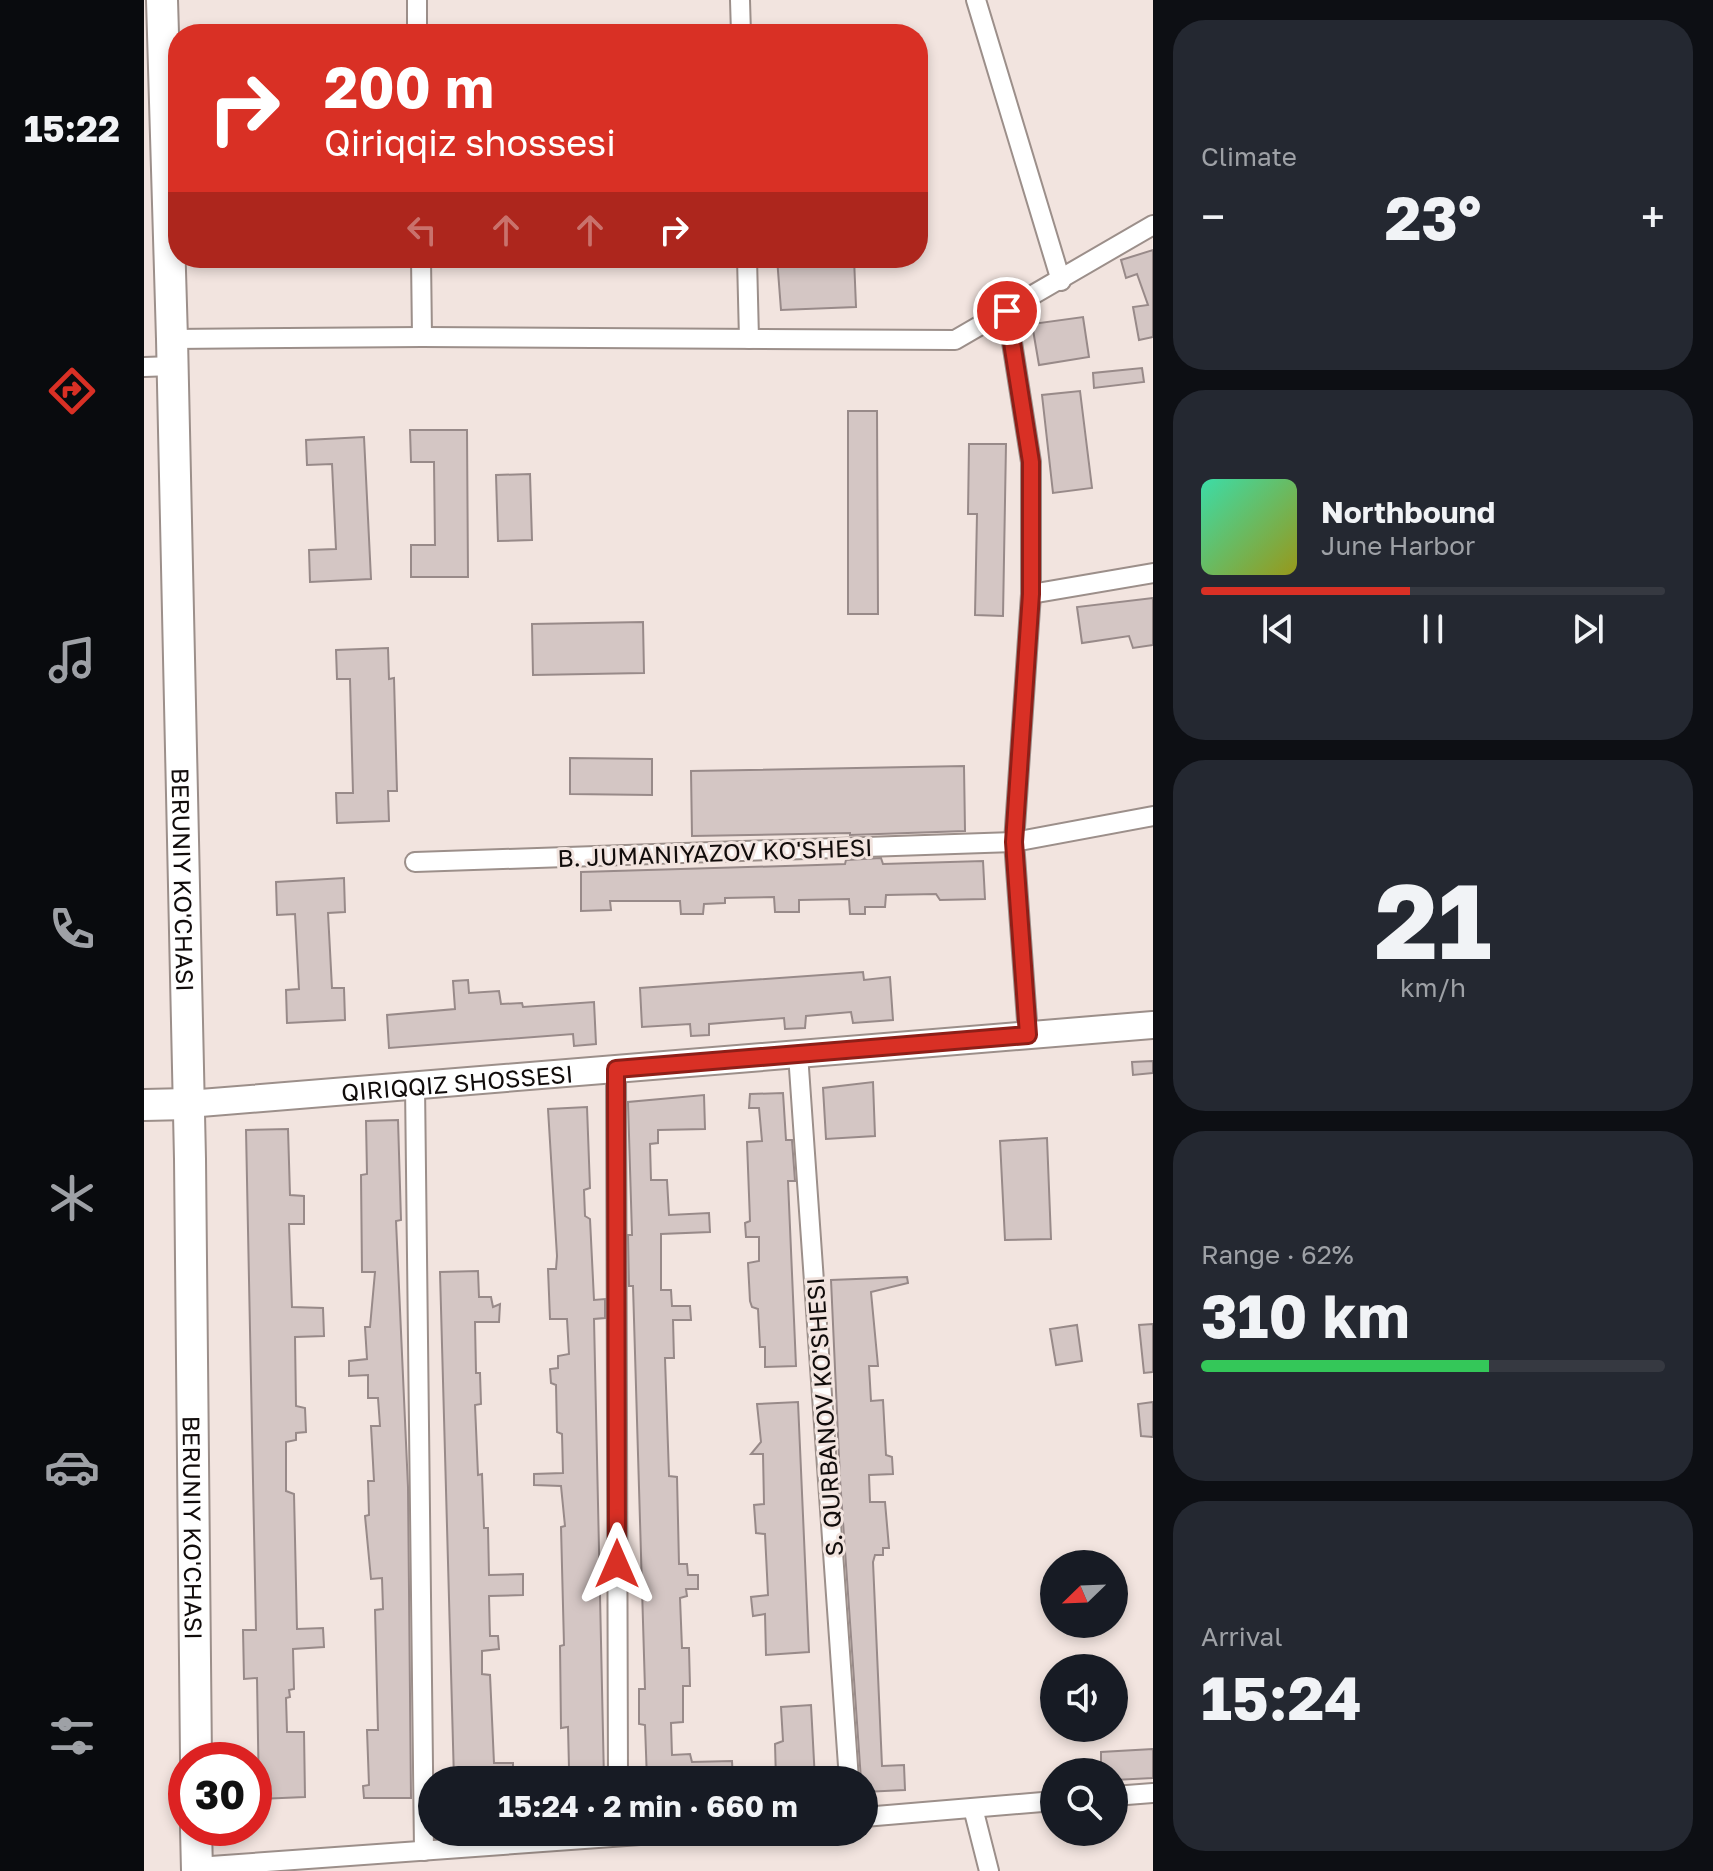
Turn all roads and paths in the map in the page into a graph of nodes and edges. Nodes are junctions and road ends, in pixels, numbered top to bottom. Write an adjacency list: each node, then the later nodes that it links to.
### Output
1 (162, 0): 14 (main road, BERUNIY KO'CHASI)
2 (417, 0): 5 (street)
3 (740, 0): 6 (street)
4 (976, 0): 10 (street)
5 (417, 24)
6 (741, 24)
7 (1153, 225): 10 (street)
8 (421, 268): 12 (street)
9 (747, 268): 13 (street)
10 (1061, 281): 11 (street)
11 (1007, 311): 13 (street); 16 (street)
12 (422, 337): 13 (street); 14 (street)
13 (749, 339)
14 (163, 357): 25 (main road, BERUNIY KO'CHASI)
15 (1153, 573): 16 (street)
16 (1031, 594): 18 (street)
17 (1153, 816): 18 (street, B. JUMANIYAZOV KO'SHESI)
18 (1014, 842): 19 (street, B. JUMANIYAZOV KO'SHESI); 21 (street)
19 (415, 862)
20 (1153, 1025): 21 (main road, QIRIQQIZ SHOSSESI)
21 (1028, 1035): 22 (main road, QIRIQQIZ SHOSSESI)
22 (798, 1054): 23 (main road, QIRIQQIZ SHOSSESI); 29 (street, S. QURBANOV KO'SHESI)
23 (616, 1069): 24 (main road, QIRIQQIZ SHOSSESI); 28 (street)
24 (415, 1085): 25 (main road, QIRIQQIZ SHOSSESI); 37 (street)
25 (188, 1104): 26 (main road, QIRIQQIZ SHOSSESI); 27 (main road, BERUNIY KO'CHASI)
26 (144, 1105)
27 (196, 1742)
28 (618, 1766)
29 (848, 1766)
30 (1153, 1793): 31 (street)
31 (1128, 1795)
32 (1040, 1802): 33 (street)
33 (973, 1808): 34 (street); 39 (street)
34 (878, 1816)
35 (196, 1846): 38 (main road)
36 (485, 1846): 37 (street)
37 (424, 1851): 38 (street)
38 (197, 1869)
39 (989, 1871)

